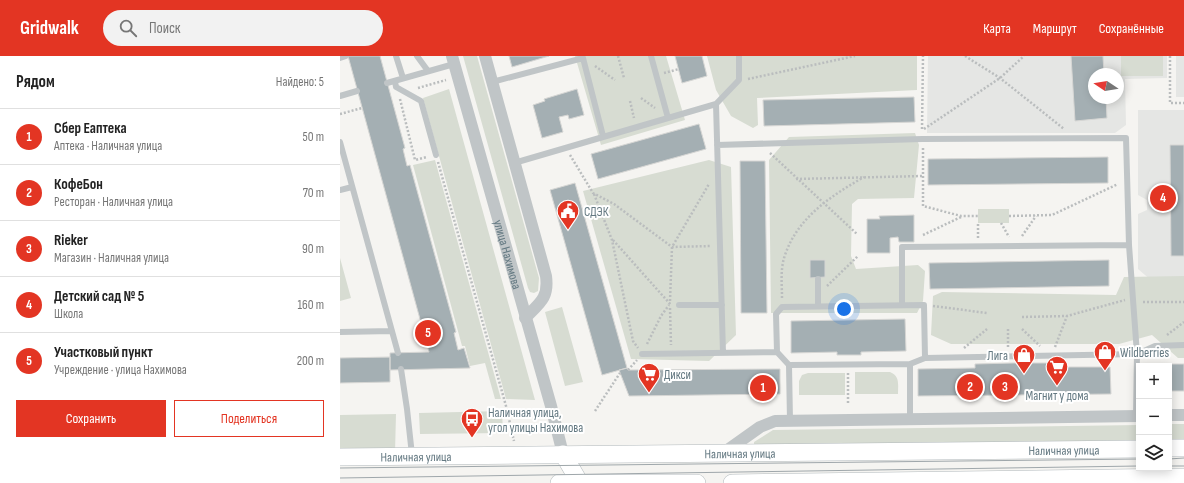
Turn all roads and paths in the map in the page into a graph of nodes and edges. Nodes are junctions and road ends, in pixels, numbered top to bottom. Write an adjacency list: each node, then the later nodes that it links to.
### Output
1 (346, 56): 14 (lane)
2 (396, 56): 19 (lane)
3 (417, 56): 17 (lane)
4 (485, 56): 26 (street)
5 (618, 56): 20 (path)
6 (651, 56): 18 (lane)
7 (739, 56): 24 (lane)
8 (855, 56): 24 (path)
9 (923, 56): 39 (path)
10 (965, 56): 21 (path)
11 (1024, 56): 21 (path)
12 (1170, 56): 33 (path)
13 (586, 57): 23 (path); 26 (lane); 41 (lane)
14 (340, 58)
15 (453, 60): 17 (lane); 87 (street, улица Нахимова)
16 (679, 69): 18 (path)
17 (428, 71): 19 (lane)
18 (657, 75): 37 (lane)
19 (403, 78): 25 (lane)
20 (624, 78)
21 (1000, 78): 39 (path); 40 (path)
22 (446, 80): 29 (path)
23 (616, 80)
24 (739, 80): 34 (lane)
25 (394, 81): 27 (lane); 28 (lane)
26 (492, 82): 48 (street)
27 (387, 83)
28 (396, 87): 47 (lane); 47 (path)
29 (417, 88)
30 (357, 91): 31 (lane)
31 (340, 96)
32 (630, 102): 38 (path)
33 (1184, 103)
34 (716, 104): 37 (lane); 45 (lane)
35 (362, 108): 36 (path)
36 (340, 114)
37 (668, 118): 38 (lane)
38 (636, 127): 41 (lane)
39 (922, 130): 42 (path)
40 (1069, 133)
41 (604, 136): 46 (lane)
42 (922, 139): 44 (lane); 50 (path); 53 (lane)
43 (340, 142): 54 (lane)
44 (760, 144): 45 (lane); 52 (path)
45 (717, 145): 49 (lane)
46 (566, 148): 48 (lane); 56 (path)
47 (436, 155): 119 (path)
48 (514, 163): 87 (street)
49 (718, 169): 67 (lane); 71 (path)
50 (923, 176): 51 (path); 58 (path)
51 (864, 177): 52 (path); 57 (path)
52 (796, 179): 57 (path)
53 (1127, 180): 61 (path); 70 (lane)
54 (352, 187): 55 (lane); 92 (lane)
55 (340, 190)
56 (593, 193): 66 (path); 71 (path)
57 (824, 203): 64 (path); 83 (path)
58 (962, 216): 59 (path); 65 (path)
59 (978, 216)
60 (1009, 216): 61 (path)
61 (1037, 216): 69 (path)
62 (978, 223): 68 (path)
63 (1001, 223): 69 (path)
64 (857, 234)
65 (924, 235)
66 (612, 240): 77 (path); 99 (path)
67 (720, 246): 71 (path); 78 (lane)
68 (978, 246): 69 (lane); 79 (lane)
69 (1014, 246): 70 (lane)
70 (1129, 246): 75 (lane)
71 (672, 247): 77 (path)
72 (858, 256): 74 (path)
73 (818, 279): 74 (lane)
74 (818, 294): 82 (lane)
75 (1133, 298): 76 (path); 85 (path); 101 (lane)
76 (1184, 302)
77 (670, 305): 99 (path); 100 (path)
78 (722, 305): 81 (lane); 98 (lane)
79 (902, 305): 80 (lane); 82 (lane)
80 (924, 305): 84 (path); 104 (lane)
81 (679, 306)
82 (818, 306): 83 (lane)
83 (782, 307): 96 (lane)
84 (987, 313)
85 (1067, 316): 86 (path); 102 (path)
86 (1022, 317)
87 (526, 318): 123 (street, улица Нахимова)
88 (1184, 322): 95 (path)
89 (988, 329): 105 (path)
90 (1008, 329): 103 (path)
91 (1022, 329): 102 (path)
92 (392, 331): 93 (lane); 97 (lane)
93 (340, 332)
94 (1184, 345): 95 (lane)
95 (1155, 346): 101 (lane)
96 (777, 352): 98 (lane); 108 (lane)
97 (398, 353)
98 (724, 353): 100 (lane)
99 (642, 354): 100 (lane)
100 (672, 354)
101 (1137, 354): 102 (lane); 111 (lane)
102 (1051, 356): 103 (lane)
103 (1008, 357): 105 (lane)
104 (925, 358): 105 (lane); 107 (lane)
105 (951, 358)
106 (848, 364): 107 (lane); 108 (lane); 112 (path)
107 (910, 364): 117 (lane)
108 (789, 365): 118 (lane)
109 (400, 369): 125 (lane)
110 (620, 373): 113 (path)
111 (1138, 399)
112 (848, 403)
113 (595, 411)
114 (1172, 415): 115 (street)
115 (1184, 415)
116 (1136, 416): 117 (street)
117 (910, 419): 118 (street)
118 (790, 421): 124 (street)
119 (514, 442)
120 (1136, 448): 124 (main road, Наличная улица)
121 (1172, 448): 122 (main road)
122 (1184, 448)
123 (563, 454): 124 (main road, Наличная улица); 125 (main road, Наличная улица); 128 (main road, улица Нахимова); 129 (main road, улица Нахимова)
124 (721, 454)
125 (412, 456): 126 (main road, Наличная улица)
126 (340, 457)
127 (1184, 477): 134 (main road)
128 (560, 483): 129 (main road)
129 (580, 483): 130 (main road)
130 (697, 483)
131 (716, 483): 132 (main road)
132 (722, 483): 133 (main road)
133 (727, 483)
134 (732, 483)

